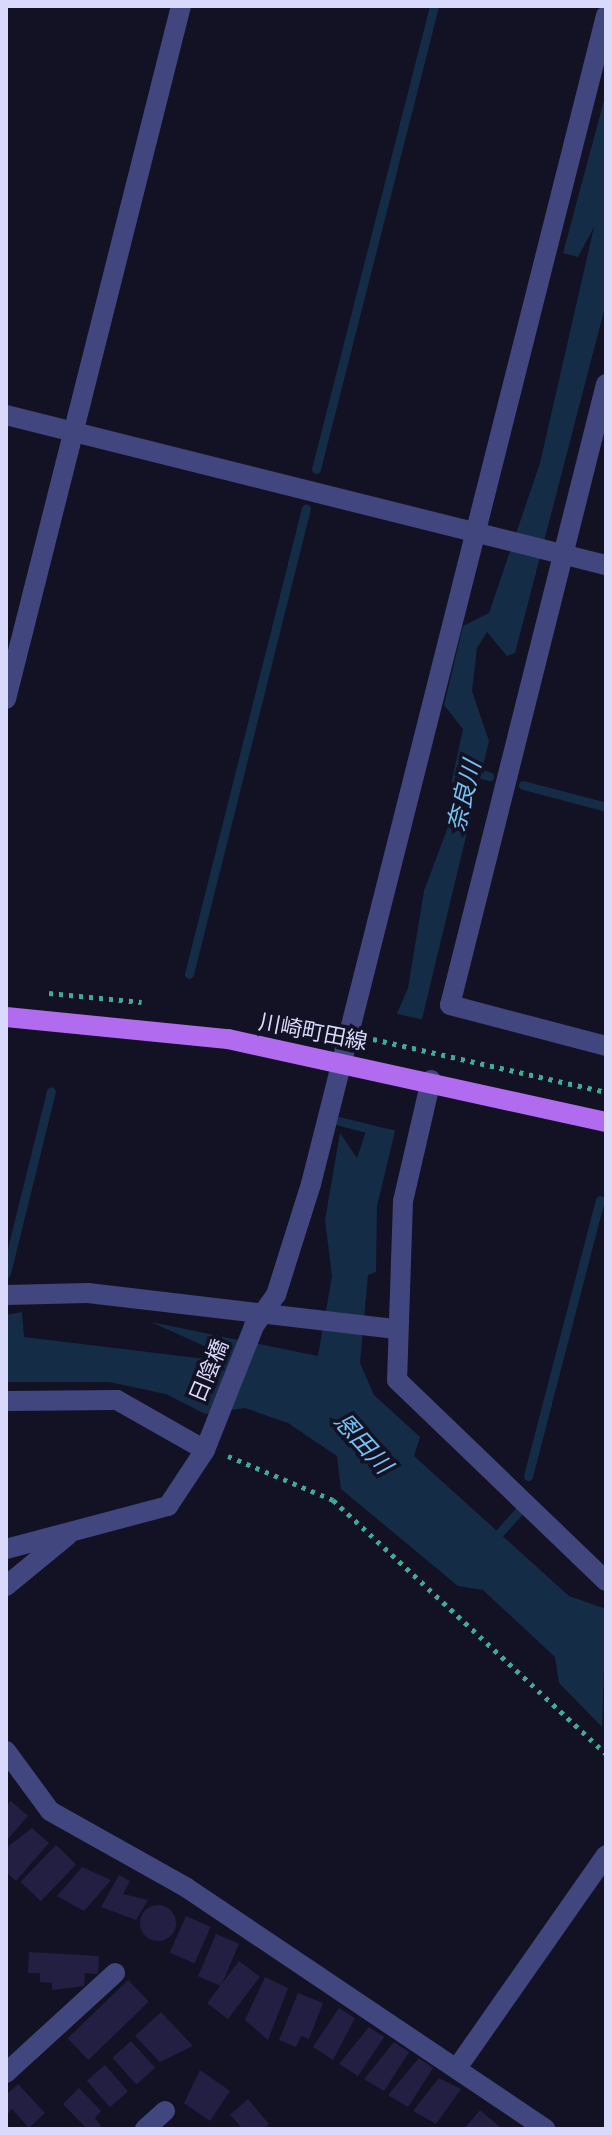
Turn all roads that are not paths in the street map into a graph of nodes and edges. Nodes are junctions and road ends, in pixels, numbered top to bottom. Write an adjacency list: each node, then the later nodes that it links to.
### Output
1 (181, 6): 5 (street)
2 (606, 16): 6 (street, 日陰橋)
3 (606, 384): 7 (street)
4 (6, 415): 5 (street)
5 (74, 433): 6 (street); 9 (street)
6 (482, 535): 7 (street); 12 (street, 日陰橋)
7 (557, 553): 8 (street); 11 (street)
8 (606, 565)
9 (6, 699)
10 (6, 1017): 12 (main road, 川崎町田線)
11 (606, 1046)
12 (345, 1062): 13 (main road, 川崎町田線); 16 (street, 日陰橋)
13 (428, 1079): 14 (main road, 川崎町田線); 17 (street)
14 (606, 1122)
15 (6, 1295): 16 (street)
16 (265, 1319): 17 (street); 19 (street, 日陰橋)
17 (388, 1328): 22 (street)
18 (6, 1401): 19 (street)
19 (207, 1442): 20 (street, 日陰橋)
20 (70, 1532): 21 (street, 日陰橋); 23 (street)
21 (6, 1549)
22 (606, 1581)
23 (6, 1586)
24 (6, 1751): 27 (street)
25 (606, 1855): 27 (street)
26 (115, 1973): 28 (street)
27 (457, 2068): 31 (street)
28 (6, 2073)
29 (165, 2111): 30 (street)
30 (145, 2129)
31 (545, 2129)

